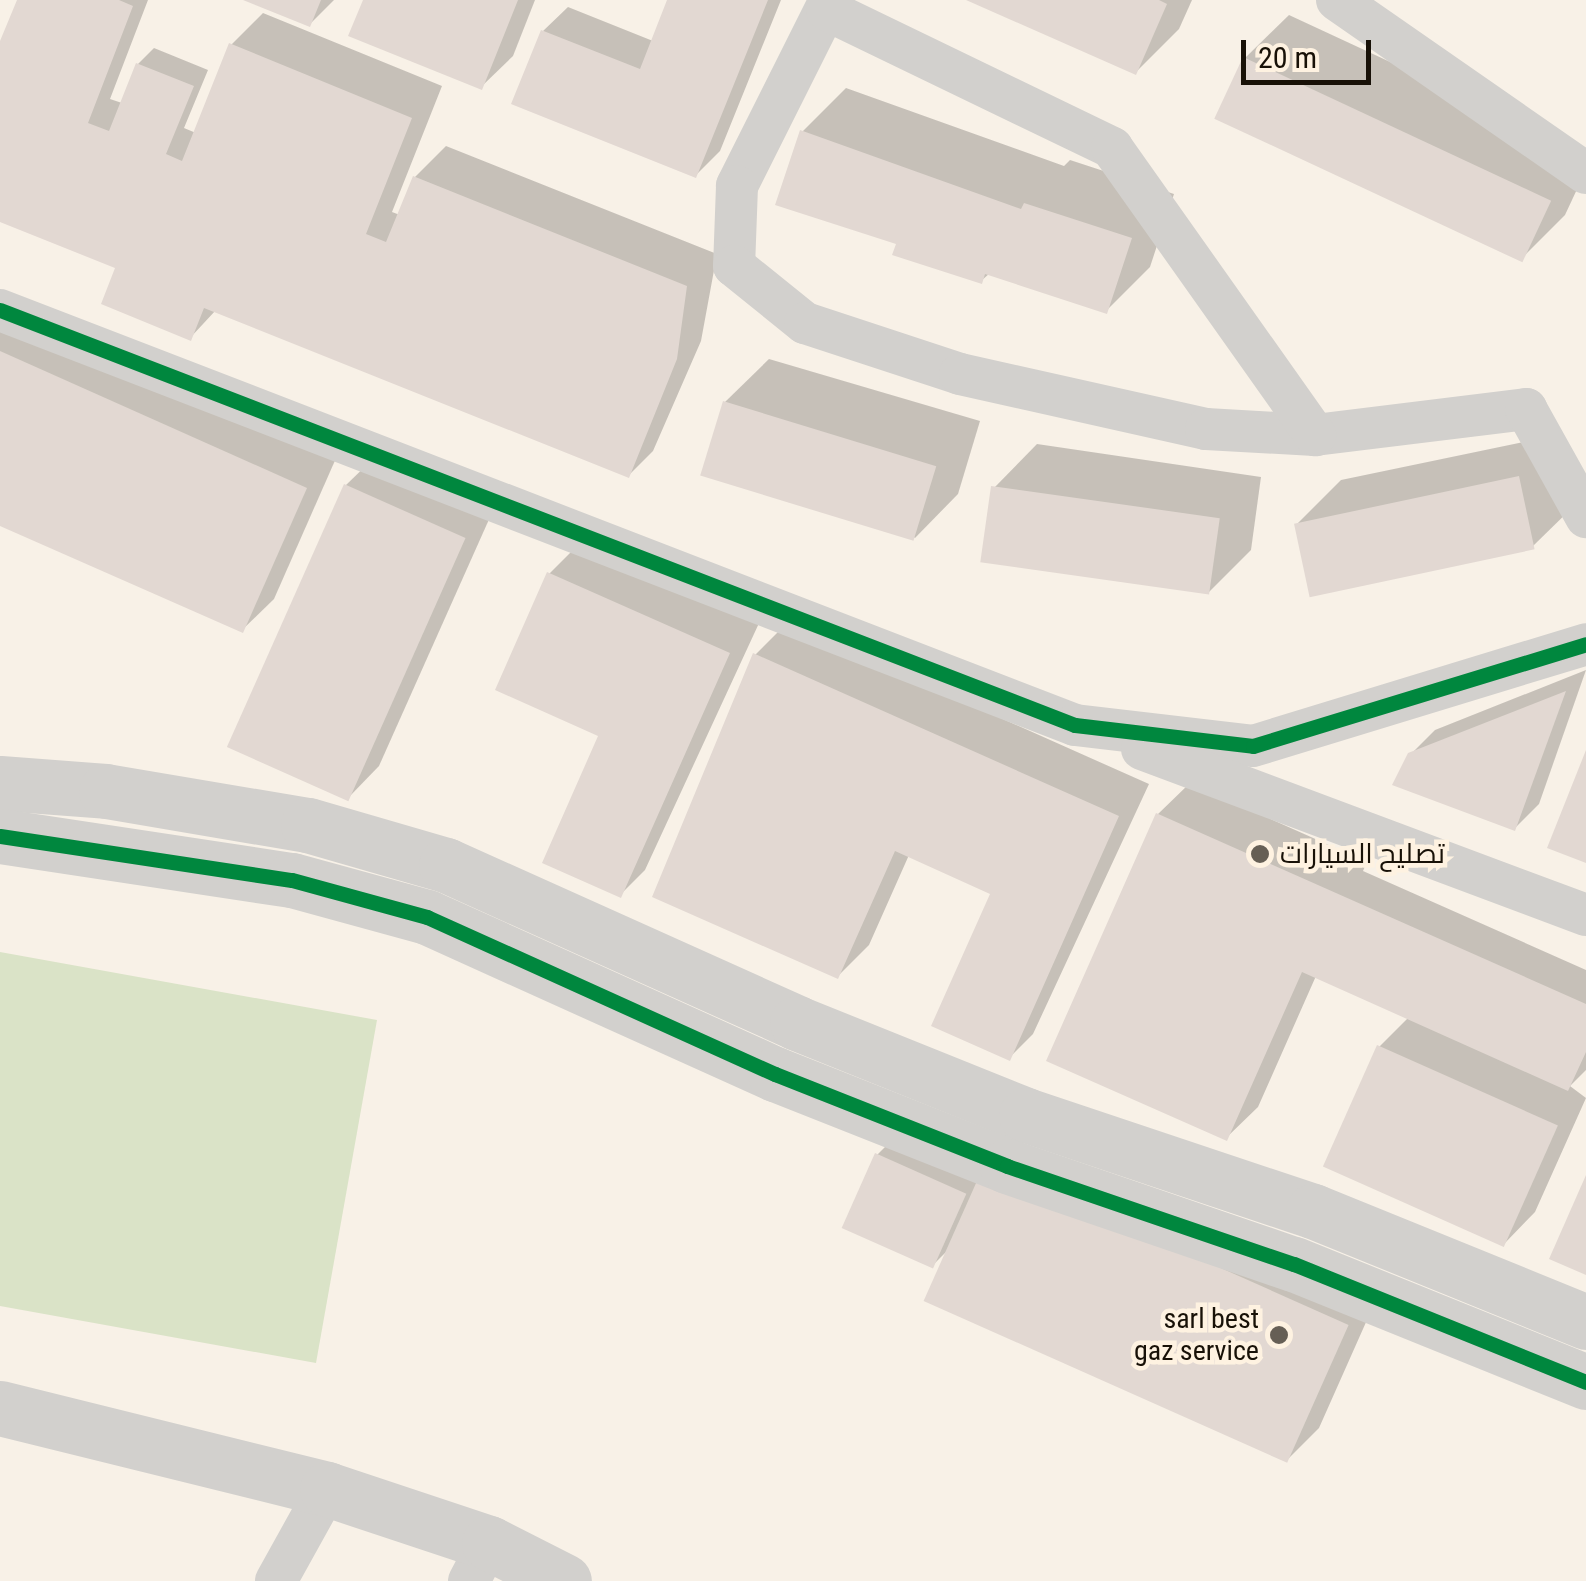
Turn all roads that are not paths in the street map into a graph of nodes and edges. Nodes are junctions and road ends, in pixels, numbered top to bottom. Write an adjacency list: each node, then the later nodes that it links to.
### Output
1 (1337, 0): 3 (street)
2 (829, 5): 5 (street); 5 (street)
3 (1586, 173)
4 (0, 310): 8 (street)
5 (1315, 435): 6 (street)
6 (1586, 518)
7 (1586, 644): 8 (street)
8 (1075, 724): 15 (street)
9 (0, 770): 11 (street)
10 (0, 782): 11 (street)
11 (72, 788): 12 (street)
12 (308, 825): 14 (street); 16 (street)
13 (0, 836): 14 (street)
14 (292, 880): 17 (street)
15 (1586, 915)
16 (1586, 1322)
17 (1586, 1382)
18 (0, 1408): 19 (street)
19 (327, 1488): 20 (street); 21 (street)
20 (479, 1562): 22 (street)
21 (276, 1581)
22 (564, 1581)

